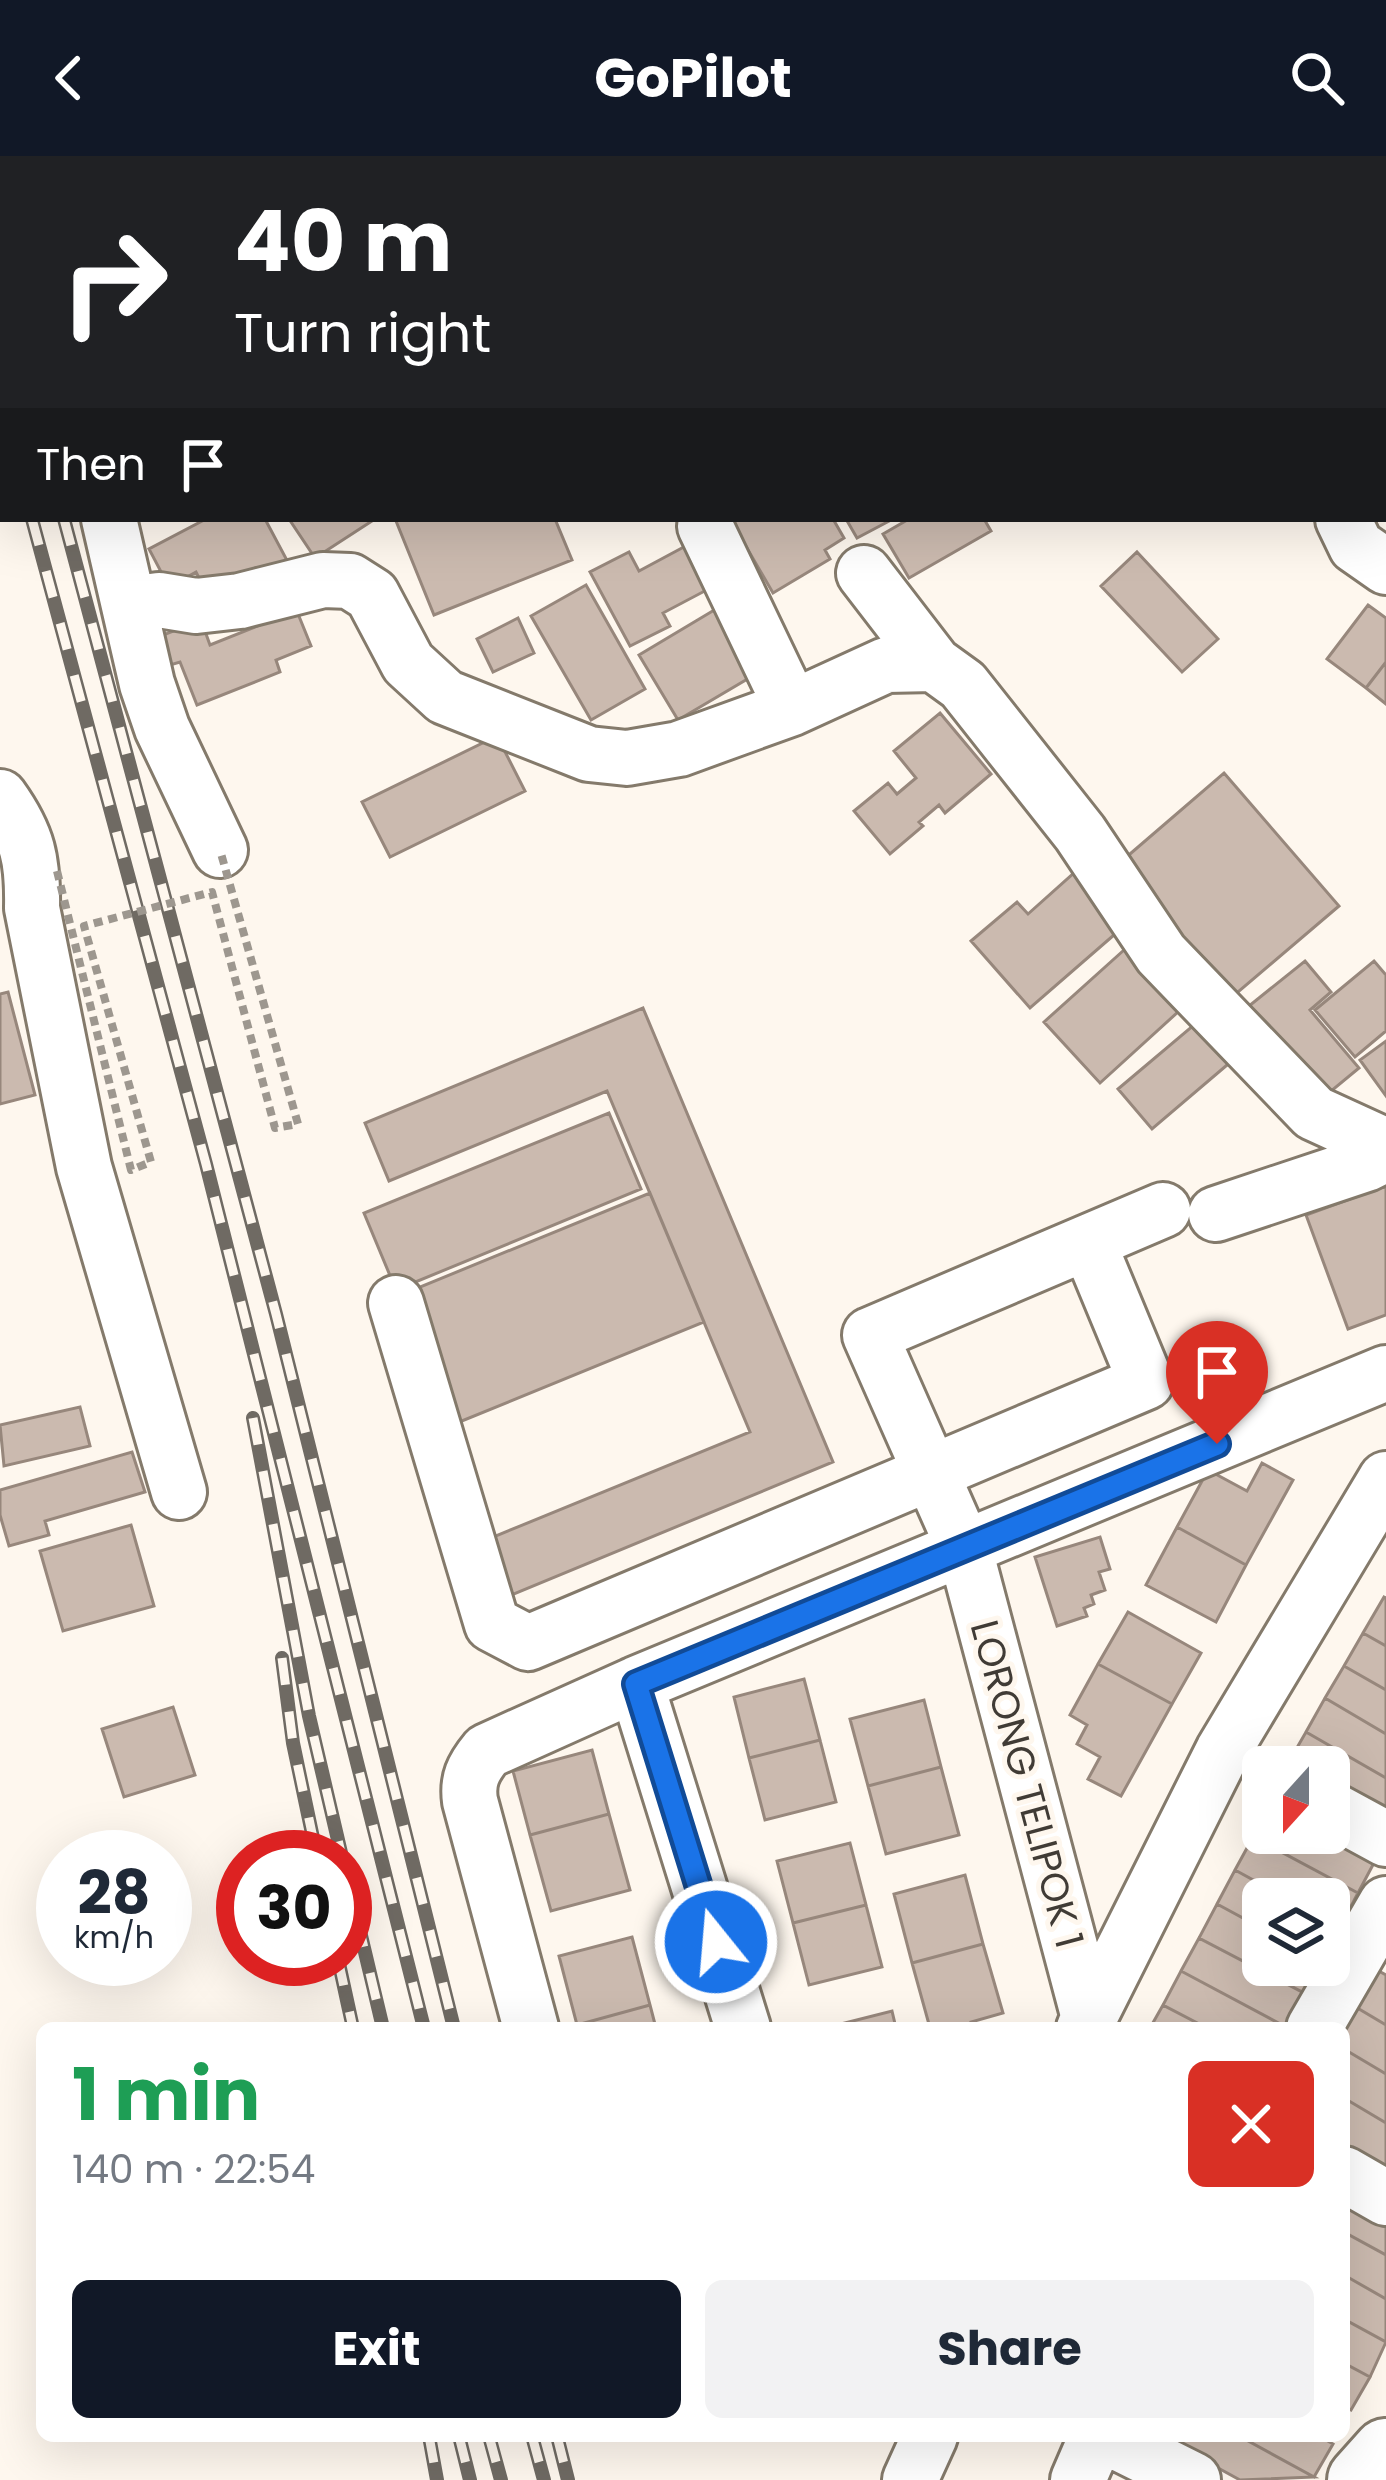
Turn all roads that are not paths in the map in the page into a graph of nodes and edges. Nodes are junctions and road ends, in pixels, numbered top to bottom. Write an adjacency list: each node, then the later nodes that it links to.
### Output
1 (110, 522): 6 (street)
2 (1344, 522): 4 (street)
3 (705, 526): 8 (street)
4 (1386, 567)
5 (863, 573): 7 (street)
6 (129, 604): 8 (street); 10 (street)
7 (934, 664): 8 (street); 11 (street)
8 (792, 708)
9 (0, 797): 19 (street)
10 (220, 850)
11 (1386, 1150): 13 (street)
12 (1163, 1210): 14 (street)
13 (1216, 1214)
14 (1088, 1242): 17 (street); 17 (street, LORONG TELIPOK 1)
15 (396, 1304): 17 (street)
16 (1386, 1373): 20 (street)
17 (932, 1474): 20 (street, LORONG TELIPOK 1)
18 (1386, 1479): 22 (street)
19 (179, 1492)
20 (965, 1550): 21 (street); 29 (street, LORONG TELIPOK 1)
21 (636, 1684): 27 (street); 28 (street)
22 (1251, 1746)
23 (1242, 1764): 30 (street)
24 (1350, 1819): 25 (street)
25 (1386, 1839)
26 (1386, 1904): 31 (street)
27 (529, 2022)
28 (741, 2022)
29 (1091, 2022)
30 (1094, 2022)
31 (1317, 2022)
32 (1350, 2177): 33 (street)
33 (1386, 2198)
34 (927, 2442): 38 (street)
35 (1098, 2442): 39 (street)
36 (1114, 2442): 40 (street)
37 (1385, 2453): 41 (main road); 42 (main road)
38 (910, 2480)
39 (1078, 2480)
40 (1193, 2480)
41 (1361, 2480)
42 (1381, 2480)

